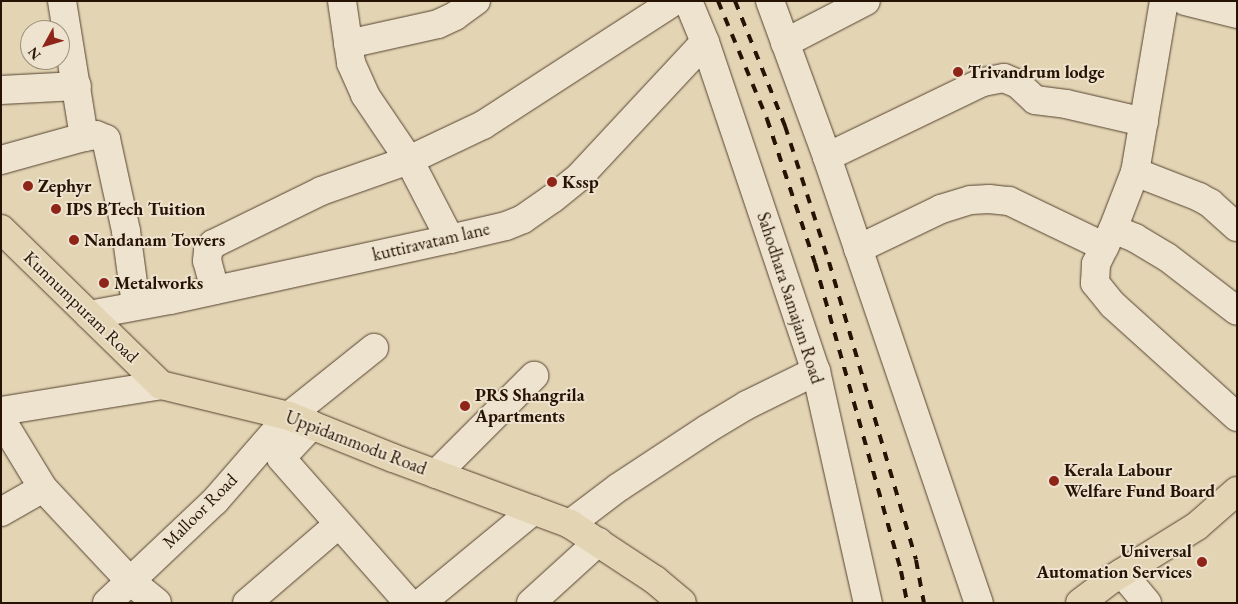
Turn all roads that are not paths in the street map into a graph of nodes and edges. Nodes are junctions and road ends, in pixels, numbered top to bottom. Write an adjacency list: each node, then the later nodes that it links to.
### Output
1 (62, 1): 14 (street)
2 (342, 1): 13 (street)
3 (476, 1): 13 (street)
4 (676, 1): 20 (street)
5 (688, 1): 11 (street, Sahodhara Samajam Road)
6 (770, 1): 12 (street)
7 (866, 1): 12 (street)
8 (1164, 1): 16 (street)
9 (1185, 1): 10 (street)
10 (1237, 14)
11 (705, 42): 25 (street, kuttiravatam lane); 32 (street, Sahodhara Samajam Road)
12 (785, 43): 18 (street)
13 (348, 44): 20 (street)
14 (77, 86): 15 (street); 17 (street)
15 (1, 90)
16 (1144, 122): 18 (street); 21 (street)
17 (84, 137): 19 (street); 28 (street)
18 (827, 157): 26 (street)
19 (1, 160)
20 (409, 160): 25 (street); 27 (street)
21 (1135, 172): 22 (street); 24 (street)
22 (1237, 226)
23 (1, 229): 30 (main road, Kunnumpuram Road)
24 (1109, 238): 26 (street); 29 (street); 36 (street)
25 (450, 239): 27 (street, kuttiravatam lane)
26 (858, 249): 57 (street)
27 (215, 290): 28 (street, kuttiravatam lane)
28 (136, 305): 30 (street, kuttiravatam lane)
29 (1237, 311)
30 (90, 315): 34 (main road, Kunnumpuram Road)
31 (374, 348): 38 (street)
32 (816, 371): 45 (street); 56 (street, Sahodhara Samajam Road)
33 (534, 376): 39 (street)
34 (161, 385): 35 (street, Uppidammodu Road); 38 (main road, Uppidammodu Road)
35 (1, 410)
36 (1237, 417)
37 (1, 419): 40 (street)
38 (300, 420): 39 (main road, Uppidammodu Road); 44 (street); 48 (street, Malloor Road)
39 (436, 474): 42 (main road, Uppidammodu Road)
40 (43, 488): 43 (street); 48 (street)
41 (1237, 491): 47 (main road)
42 (534, 510): 45 (main road, Uppidammodu Road); 53 (street)
43 (1, 512)
44 (339, 524): 51 (street); 52 (street)
45 (570, 524): 46 (main road, Uppidammodu Road)
46 (598, 542): 54 (street); 55 (main road, Uppidammodu Road)
47 (1122, 573): 58 (main road); 59 (street)
48 (129, 580): 49 (street, Malloor Road); 50 (street)
49 (108, 603)
50 (156, 603)
51 (247, 603)
52 (409, 603)
53 (421, 603)
54 (531, 603)
55 (682, 603)
56 (868, 603)
57 (979, 603)
58 (1080, 603)
59 (1147, 603)

